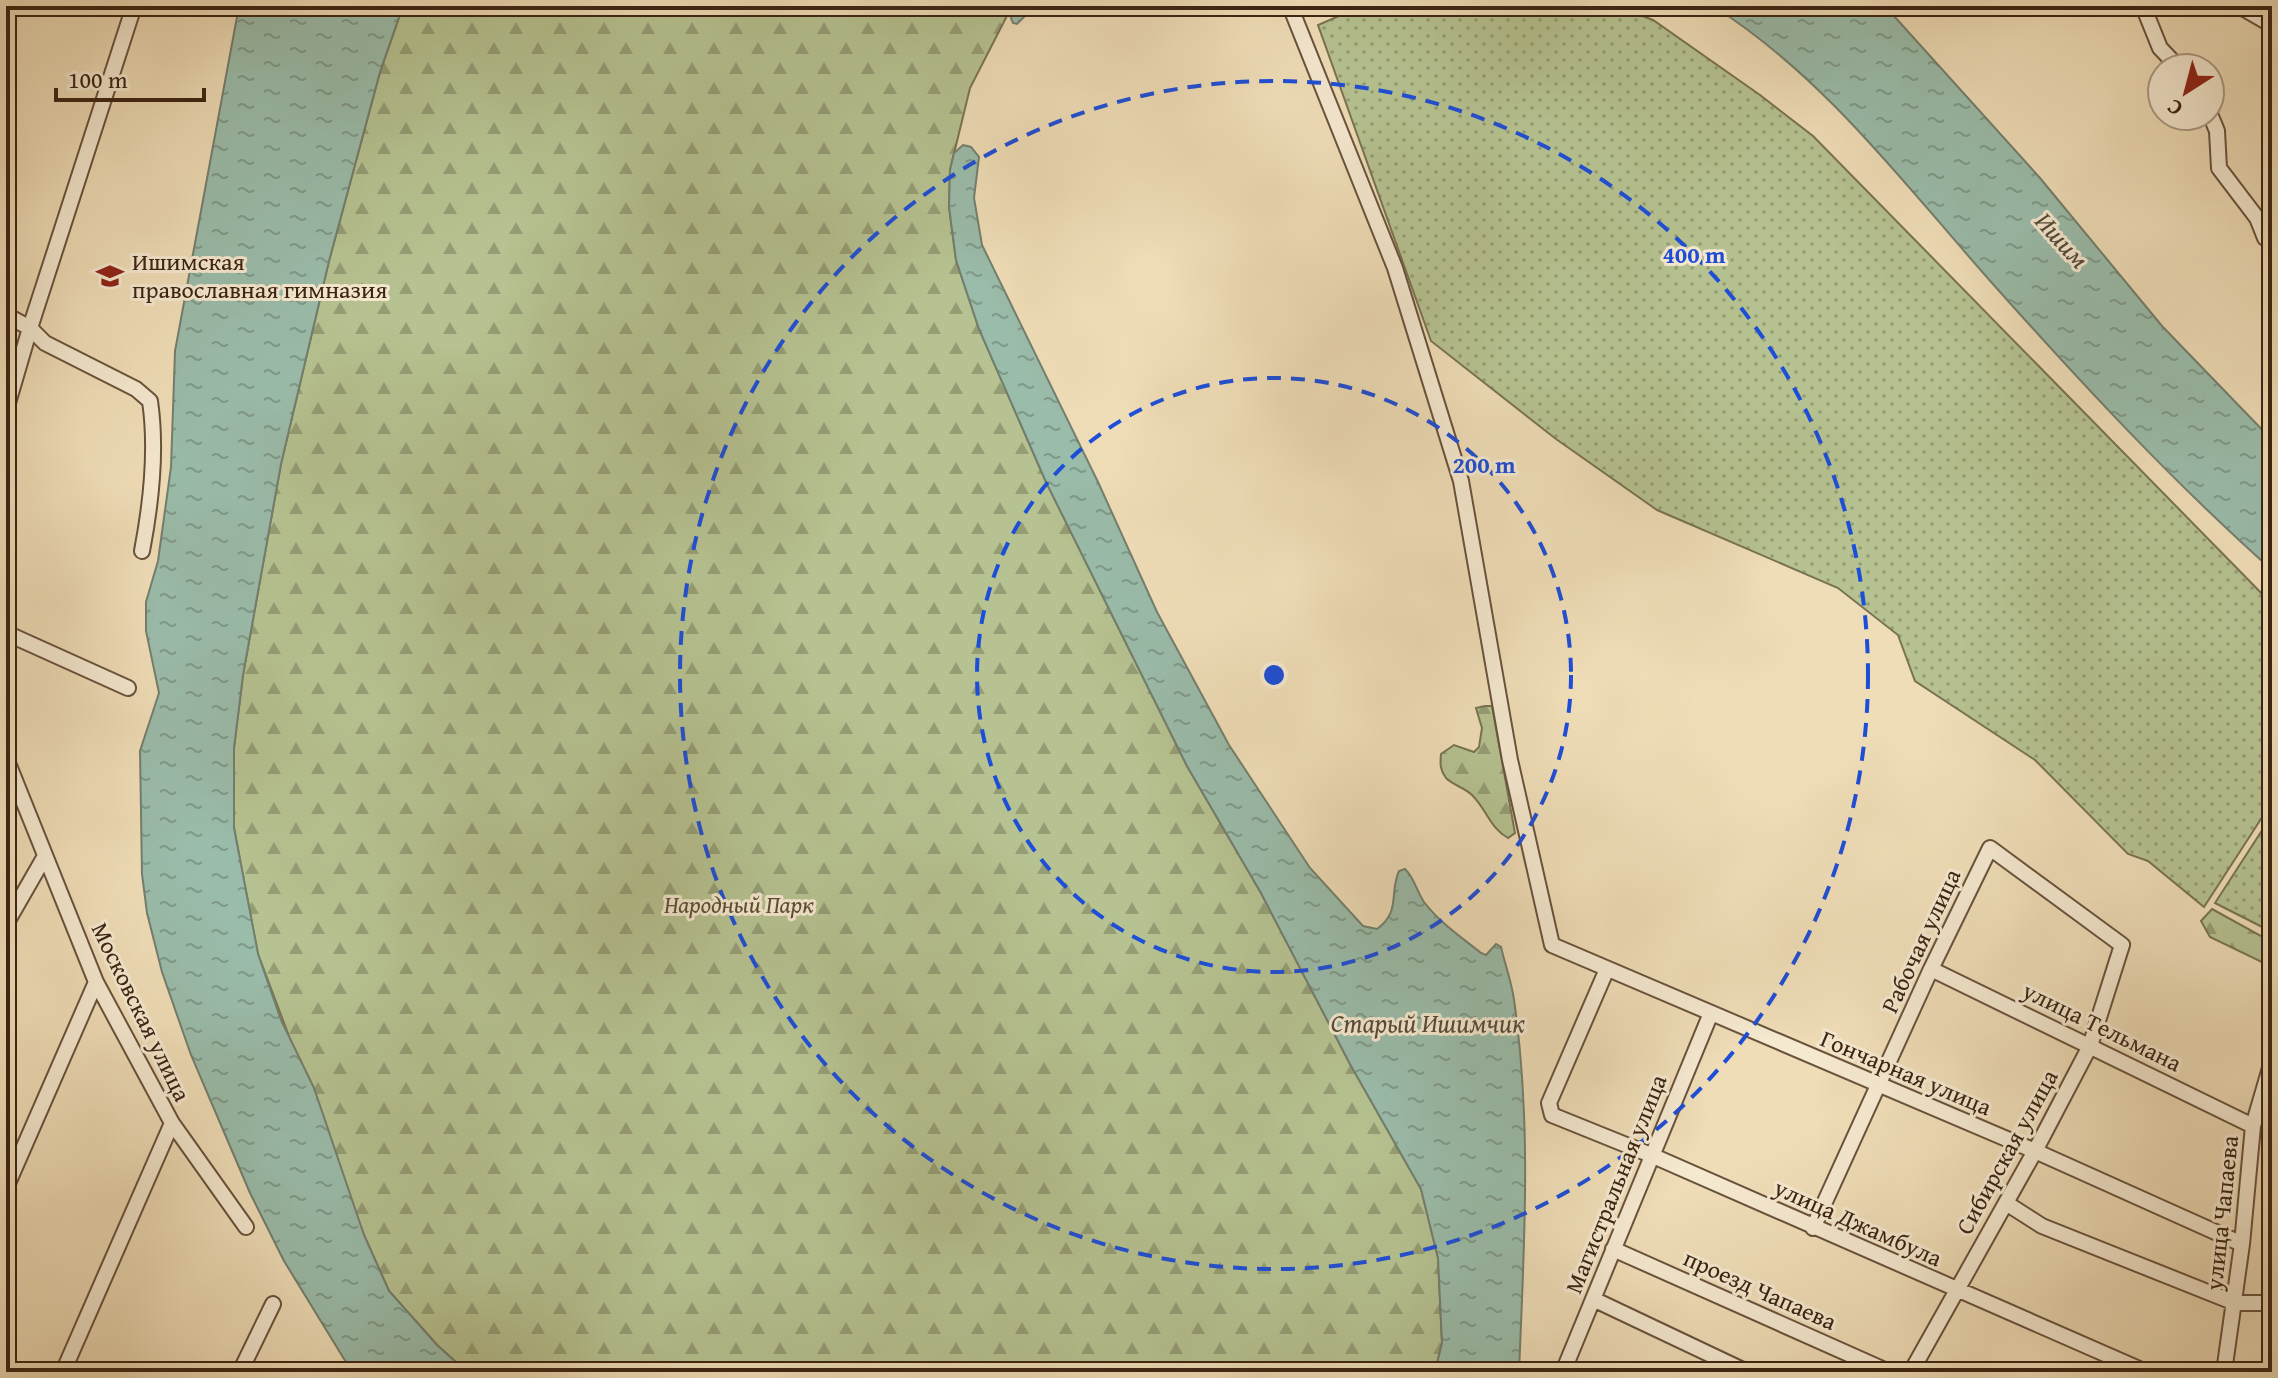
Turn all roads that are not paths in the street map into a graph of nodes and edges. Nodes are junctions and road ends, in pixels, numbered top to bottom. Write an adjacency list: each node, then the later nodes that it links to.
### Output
1 (134, 6): 10 (street)
2 (1290, 6): 19 (street, Гончарная улица)
3 (2143, 6): 6 (street)
4 (2239, 6): 5 (street)
5 (2272, 25)
6 (2164, 52)
7 (2217, 132): 8 (street)
8 (2272, 242)
9 (6, 315): 10 (street)
10 (30, 328): 11 (street); 12 (street)
11 (6, 410)
12 (142, 551)
13 (6, 633): 14 (street)
14 (128, 688)
15 (6, 758): 16 (street, Московская улица)
16 (45, 856): 17 (street); 21 (street, Московская улица)
17 (6, 924)
18 (2122, 945): 20 (street, Рабочая улица); 23 (street, Сибирская улица)
19 (1607, 969): 22 (street, Гончарная улица); 29 (street, улица Джамбула)
20 (1931, 969): 23 (street, улица Тельмана); 25 (street, Рабочая улица)
21 (96, 982): 26 (street, Московская улица); 30 (street)
22 (1711, 1013): 25 (street, Гончарная улица); 29 (street, Магистральная улица)
23 (2090, 1046): 27 (street, улица Тельмана); 28 (street, Сибирская улица)
24 (2272, 1061): 27 (street, улица Чапаева)
25 (1878, 1086): 28 (street, Гончарная улица); 33 (street, Рабочая улица)
26 (172, 1123): 32 (street, Московская улица); 41 (street)
27 (2253, 1126): 34 (street, улица Чапаева)
28 (2035, 1151): 31 (street, Сибирская улица); 34 (street, Гончарная улица)
29 (1651, 1155): 33 (street, улица Джамбула); 35 (street, Магистральная улица)
30 (6, 1188)
31 (2006, 1203): 36 (street, Сибирская улица); 38 (street)
32 (246, 1227)
33 (1813, 1228): 36 (street, улица Джамбула)
34 (2242, 1244): 38 (street, улица Чапаева)
35 (1613, 1249): 37 (street, Магистральная улица); 45 (street, проезд Чапаева)
36 (1956, 1291): 46 (street, Сибирская улица); 47 (street, улица Джамбула)
37 (1593, 1299): 43 (street, Магистральная улица); 44 (street)
38 (2235, 1303): 39 (street); 48 (street, улица Чапаева)
39 (2272, 1303)
40 (273, 1304): 42 (street)
41 (63, 1372)
42 (240, 1372)
43 (1563, 1372)
44 (1747, 1372)
45 (1889, 1372)
46 (1911, 1372)
47 (2146, 1372)
48 (2224, 1372)

